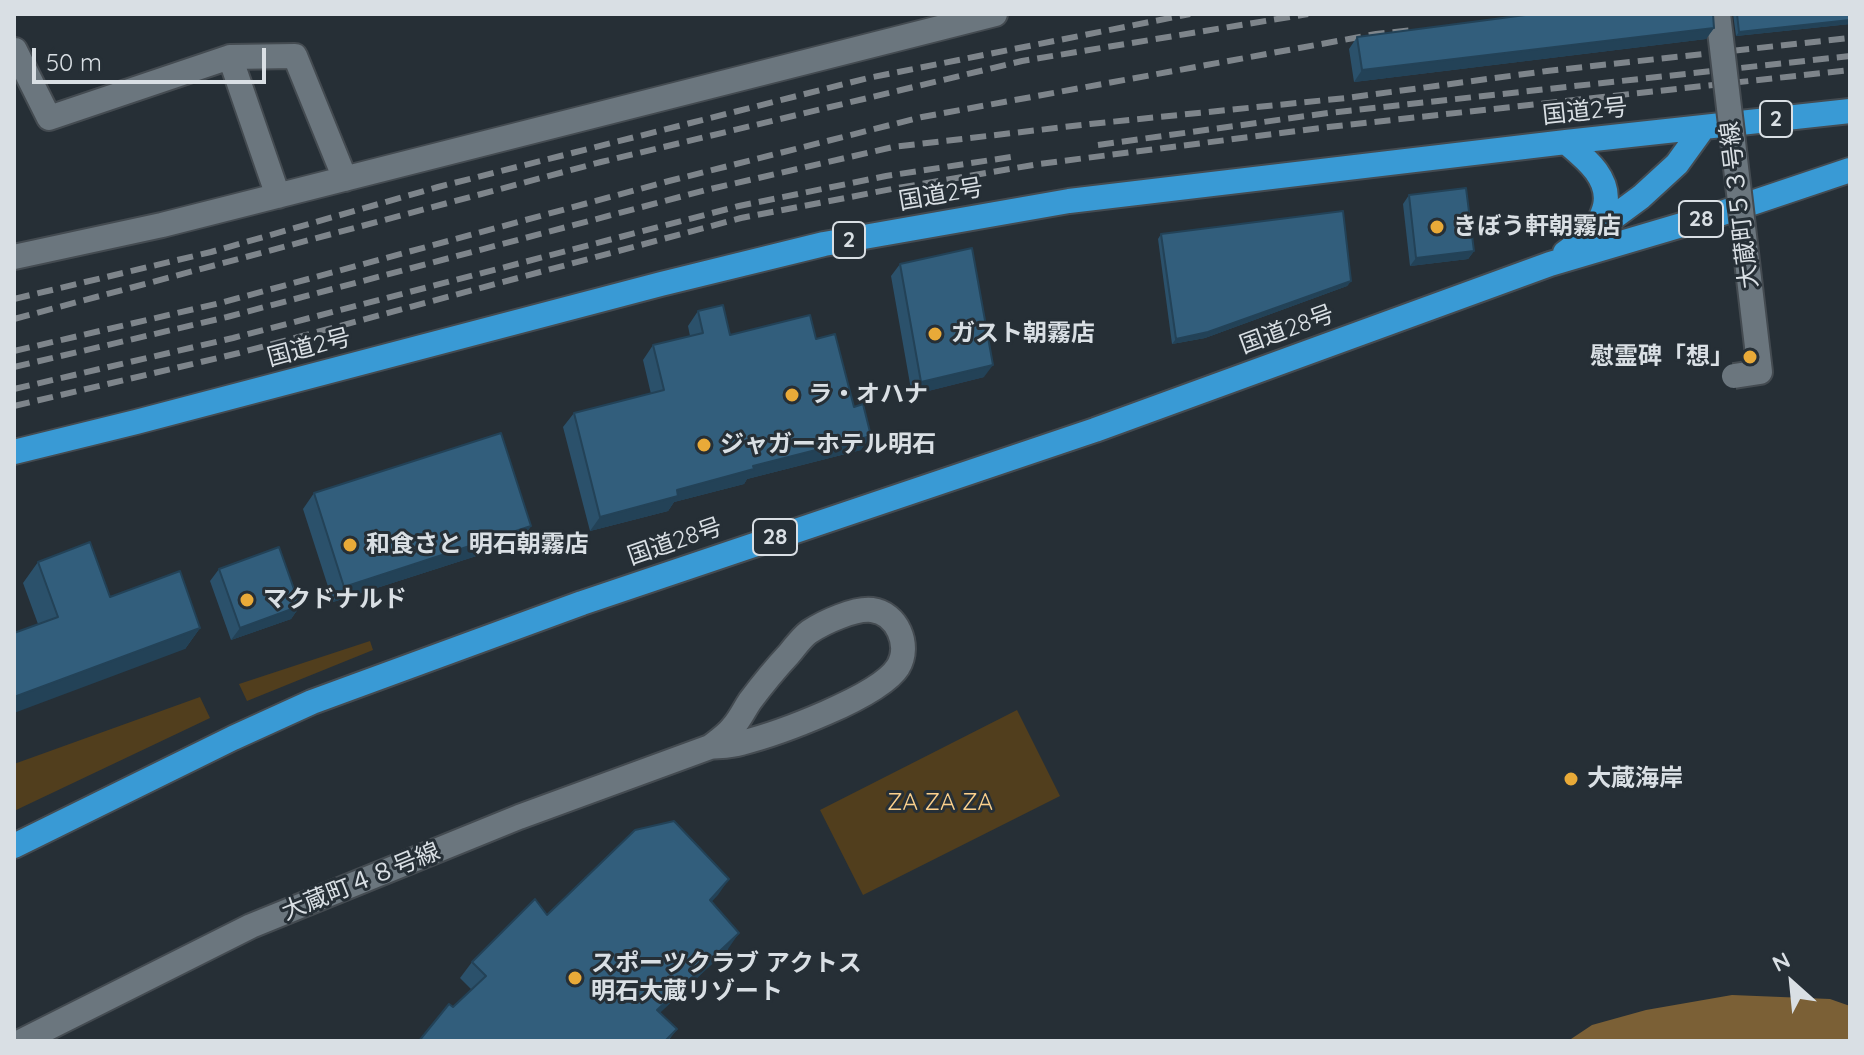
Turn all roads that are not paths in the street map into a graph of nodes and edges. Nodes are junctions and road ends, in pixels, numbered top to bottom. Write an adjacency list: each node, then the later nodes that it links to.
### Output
1 (995, 14): 9 (street)
2 (1718, 14): 14 (street, 大蔵町５３号線, bridge)
3 (15, 50): 4 (street)
4 (230, 57): 9 (street); 10 (street)
5 (1850, 111): 6 (highway, 国道2号 / 2)
6 (1703, 128): 7 (highway, 国道2号 / 2); 11 (highway, 国道28号 / 28)
7 (1566, 142): 11 (highway); 15 (highway, 国道2号 / 2)
8 (1850, 170): 13 (highway, 国道28号 / 28)
9 (345, 179): 10 (street)
10 (278, 196): 12 (street)
11 (1595, 231): 13 (highway, 国道28号 / 28)
12 (14, 257)
13 (1550, 264): 17 (highway, 国道28号 / 28)
14 (1734, 376)
15 (14, 452)
16 (710, 747): 16 (street, 大蔵町４８号線); 18 (street, 大蔵町４８号線)
17 (14, 846)
18 (22, 1041)

